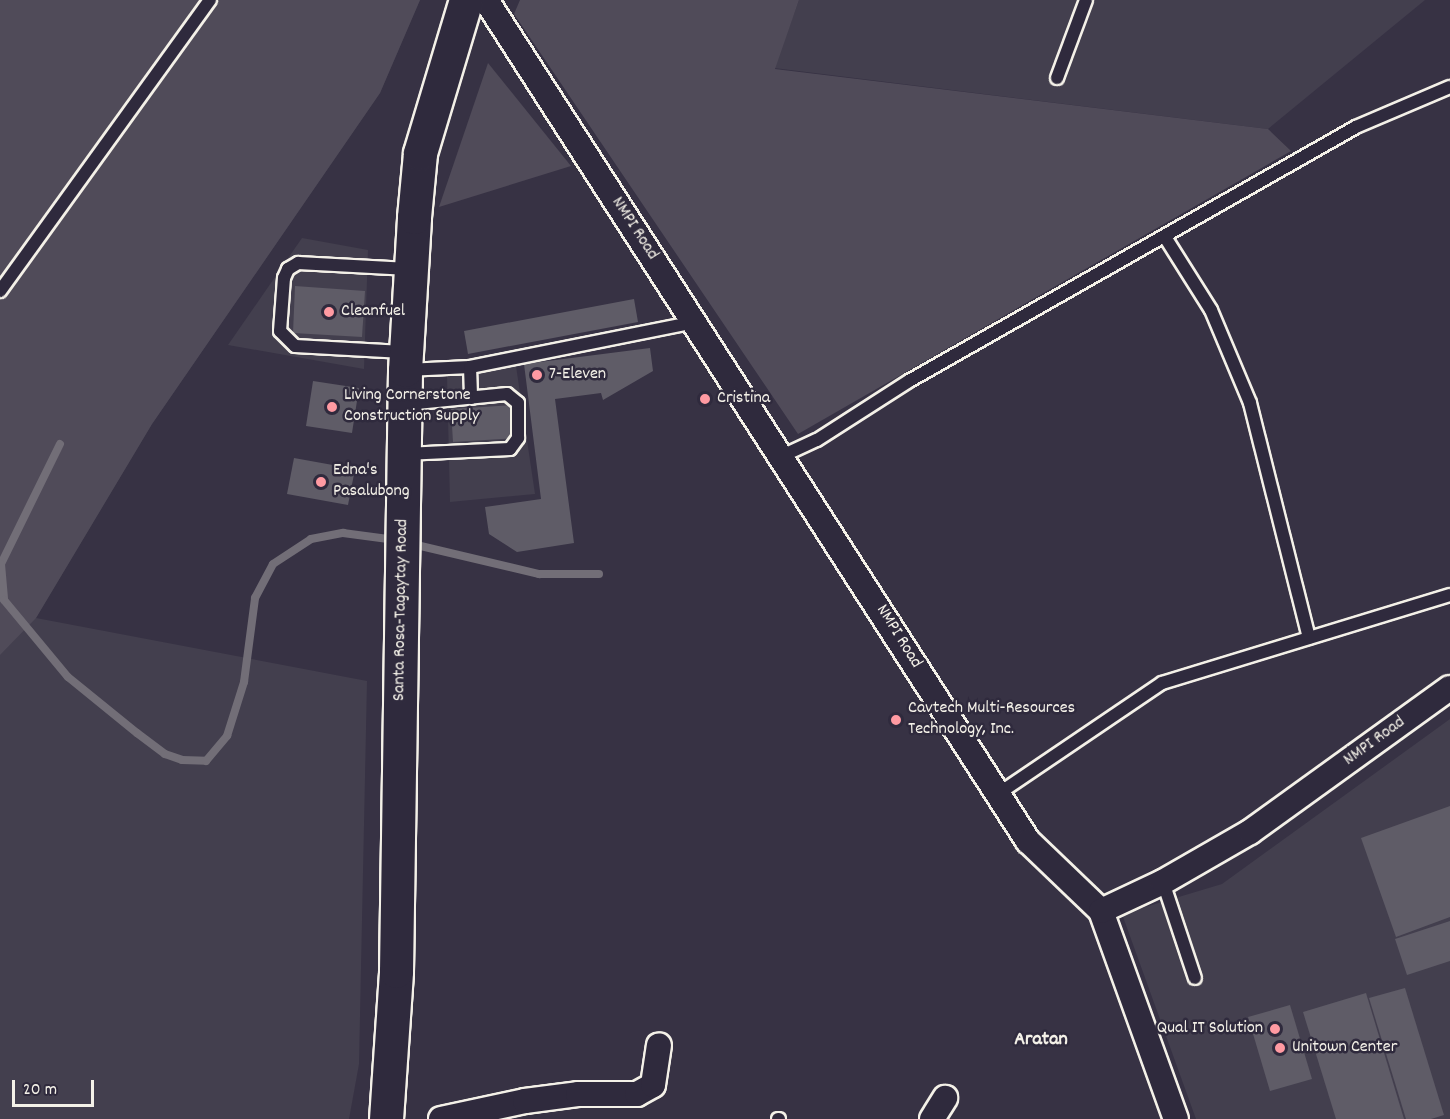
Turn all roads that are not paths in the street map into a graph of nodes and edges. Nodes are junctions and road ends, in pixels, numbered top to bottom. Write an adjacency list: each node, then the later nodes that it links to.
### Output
1 (210, 0): 9 (lane)
2 (466, 0): 8 (main road, Santa Rosa-Tagaytay Road)
3 (486, 0): 10 (street, NMPI Road)
4 (1086, 0): 5 (lane)
5 (1057, 78)
6 (1450, 87): 7 (lane)
7 (1164, 237): 16 (lane); 18 (lane)
8 (410, 269): 11 (main road, Santa Rosa-Tagaytay Road); 11 (lane)
9 (0, 291)
10 (695, 322): 12 (lane); 16 (street, NMPI Road)
11 (405, 361): 12 (lane); 14 (main road, Santa Rosa-Tagaytay Road)
12 (470, 367): 13 (lane)
13 (471, 398): 14 (lane); 15 (lane)
14 (404, 404): 15 (main road, Santa Rosa-Tagaytay Road)
15 (403, 454): 26 (main road, Santa Rosa-Tagaytay Road)
16 (782, 456): 20 (street, NMPI Road)
17 (1450, 595): 18 (lane)
18 (1309, 638): 20 (lane)
19 (1450, 688): 21 (street, NMPI Road)
20 (998, 794): 22 (street, NMPI Road)
21 (1163, 882): 22 (street, NMPI Road); 23 (lane)
22 (1101, 911): 29 (street)
23 (1195, 978)
24 (659, 1045): 27 (street)
25 (945, 1098): 28 (street)
26 (386, 1119)
27 (441, 1119)
28 (932, 1119)
29 (1176, 1119)

